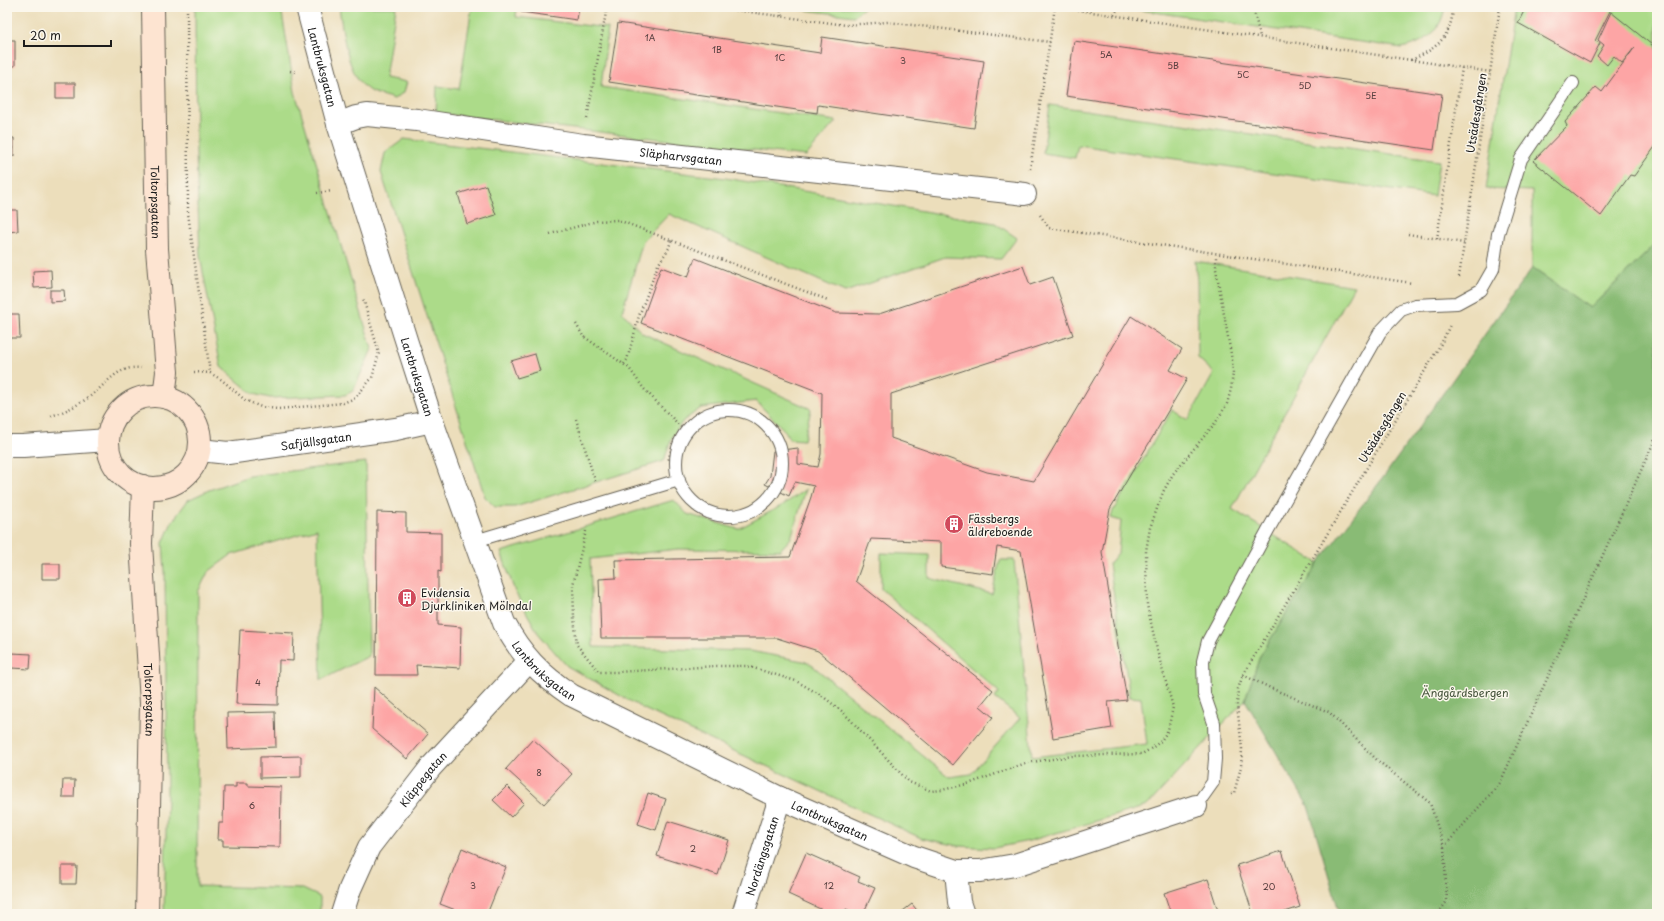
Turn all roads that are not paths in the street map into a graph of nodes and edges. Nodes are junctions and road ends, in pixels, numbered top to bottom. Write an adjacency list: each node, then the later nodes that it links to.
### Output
1 (153, 7): 6 (street, Toltorpsgatan)
2 (307, 7): 4 (street, Lantbruksgatan)
3 (1573, 83): 16 (lane)
4 (338, 124): 5 (street, Släpharvsgatan); 7 (street, Lantbruksgatan)
5 (1025, 194)
6 (164, 397): 8 (street); 10 (street)
7 (432, 421): 10 (street, Safjällsgatan); 13 (street, Lantbruksgatan)
8 (108, 440): 9 (street); 12 (street)
9 (7, 446)
10 (200, 450): 12 (street)
11 (679, 480): 11 (lane); 13 (lane)
12 (143, 486): 18 (street, Toltorpsgatan)
13 (475, 541): 14 (street, Lantbruksgatan)
14 (529, 661): 15 (street, Lantbruksgatan); 19 (street, Kläppegatan)
15 (780, 798): 17 (street, Lantbruksgatan); 20 (street, Nordängsgatan)
16 (1196, 806): 17 (street, Lantbruksgatan)
17 (956, 871): 21 (street)
18 (147, 914)
19 (342, 914)
20 (743, 914)
21 (963, 914)

